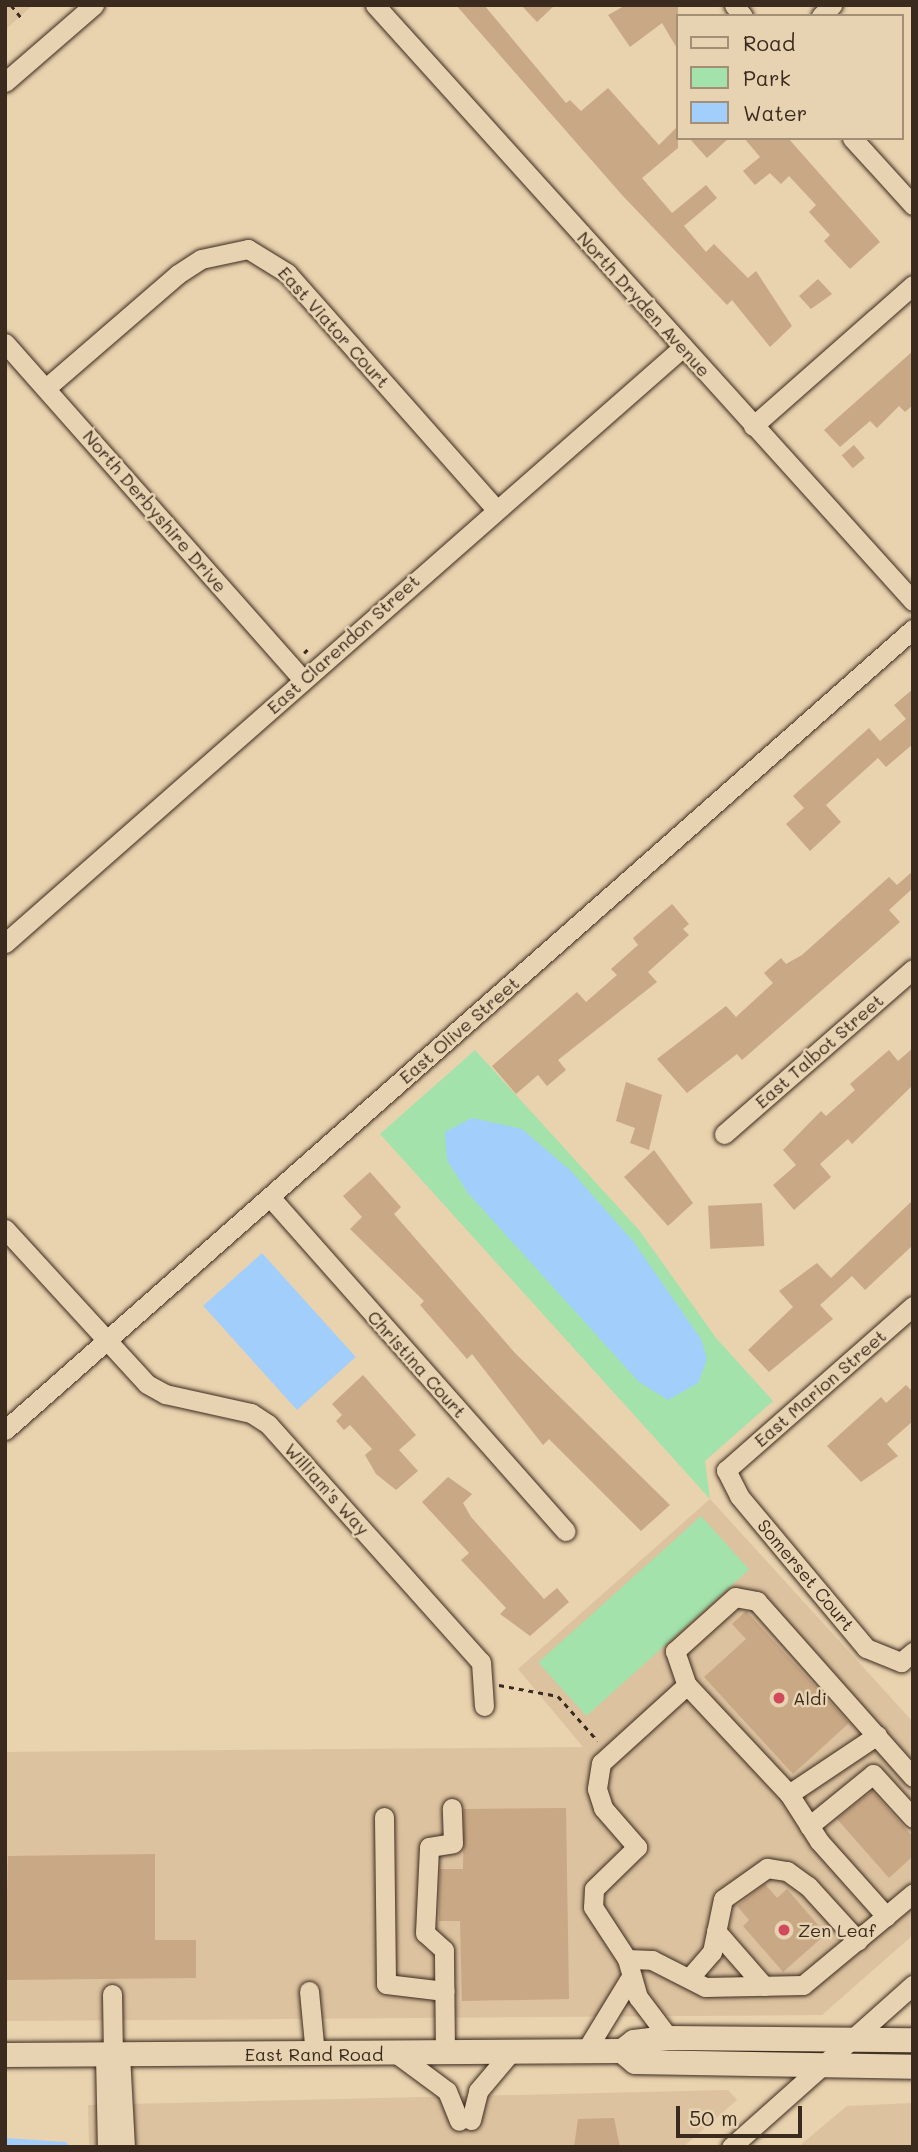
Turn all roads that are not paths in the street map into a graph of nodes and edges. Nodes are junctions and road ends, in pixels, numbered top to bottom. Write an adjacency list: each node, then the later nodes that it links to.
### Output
1 (94, 5): 3 (street)
2 (376, 5): 8 (street, North Dryden Avenue)
3 (5, 82)
4 (854, 140): 5 (street)
5 (913, 205)
6 (913, 285): 10 (street)
7 (5, 343): 9 (street, North Derbyshire Drive)
8 (683, 347): 10 (street, North Dryden Avenue); 11 (street, East Clarendon Street)
9 (46, 388): 11 (street, East Viator Court); 14 (street, North Derbyshire Drive)
10 (753, 426): 12 (street, North Dryden Avenue)
11 (496, 509): 14 (street, East Clarendon Street)
12 (913, 601)
13 (913, 629): 18 (street, East Olive Street)
14 (303, 680): 15 (street, East Clarendon Street)
15 (5, 943)
16 (913, 968): 17 (street, East Talbot Street)
17 (724, 1134)
18 (270, 1197): 21 (street, East Olive Street); 24 (street, Christina Court)
19 (5, 1229): 21 (street, William's Way)
20 (913, 1306): 23 (street, East Marion Street)
21 (106, 1342): 22 (street, East Olive Street); 27 (street, William's Way)
22 (5, 1430)
23 (726, 1469): 25 (street, Somerset Court)
24 (565, 1531)
25 (907, 1657)
26 (687, 1685): 28 (street); 30 (street); 39 (street)
27 (484, 1706)
28 (877, 1735): 29 (street); 30 (street)
29 (913, 1777)
30 (789, 1794): 34 (street)
31 (452, 1808): 45 (street)
32 (384, 1816): 45 (street)
33 (913, 1818): 34 (street)
34 (809, 1826): 36 (street)
35 (913, 1893): 36 (street)
36 (886, 1916): 38 (street)
37 (716, 1931): 38 (street); 40 (street); 43 (street)
38 (858, 1941): 43 (street)
39 (627, 1959): 40 (street); 41 (street)
40 (691, 1976): 43 (street)
41 (629, 1980): 47 (street); 52 (street)
42 (913, 1985): 48 (street)
43 (764, 1986)
44 (309, 1991): 57 (street)
45 (444, 1991): 53 (street)
46 (112, 1994): 56 (street)
47 (669, 2038): 48 (main road, East Rand Road); 50 (main road, East Rand Road)
48 (853, 2038): 49 (main road, East Rand Road); 58 (street)
49 (913, 2040)
50 (622, 2051): 52 (main road, East Rand Road); 58 (main road, East Rand Road)
51 (512, 2052): 52 (main road, East Rand Road); 53 (main road, East Rand Road); 54 (street)
52 (585, 2052)
53 (445, 2053): 54 (main road, East Rand Road)
54 (397, 2054): 57 (main road, East Rand Road)
55 (5, 2055): 56 (main road, East Rand Road)
56 (113, 2055): 57 (main road, East Rand Road); 60 (street); 61 (street)
57 (315, 2055)
58 (821, 2066): 59 (main road, East Rand Road); 62 (street)
59 (913, 2067)
60 (107, 2147)
61 (125, 2147)
62 (731, 2147)

